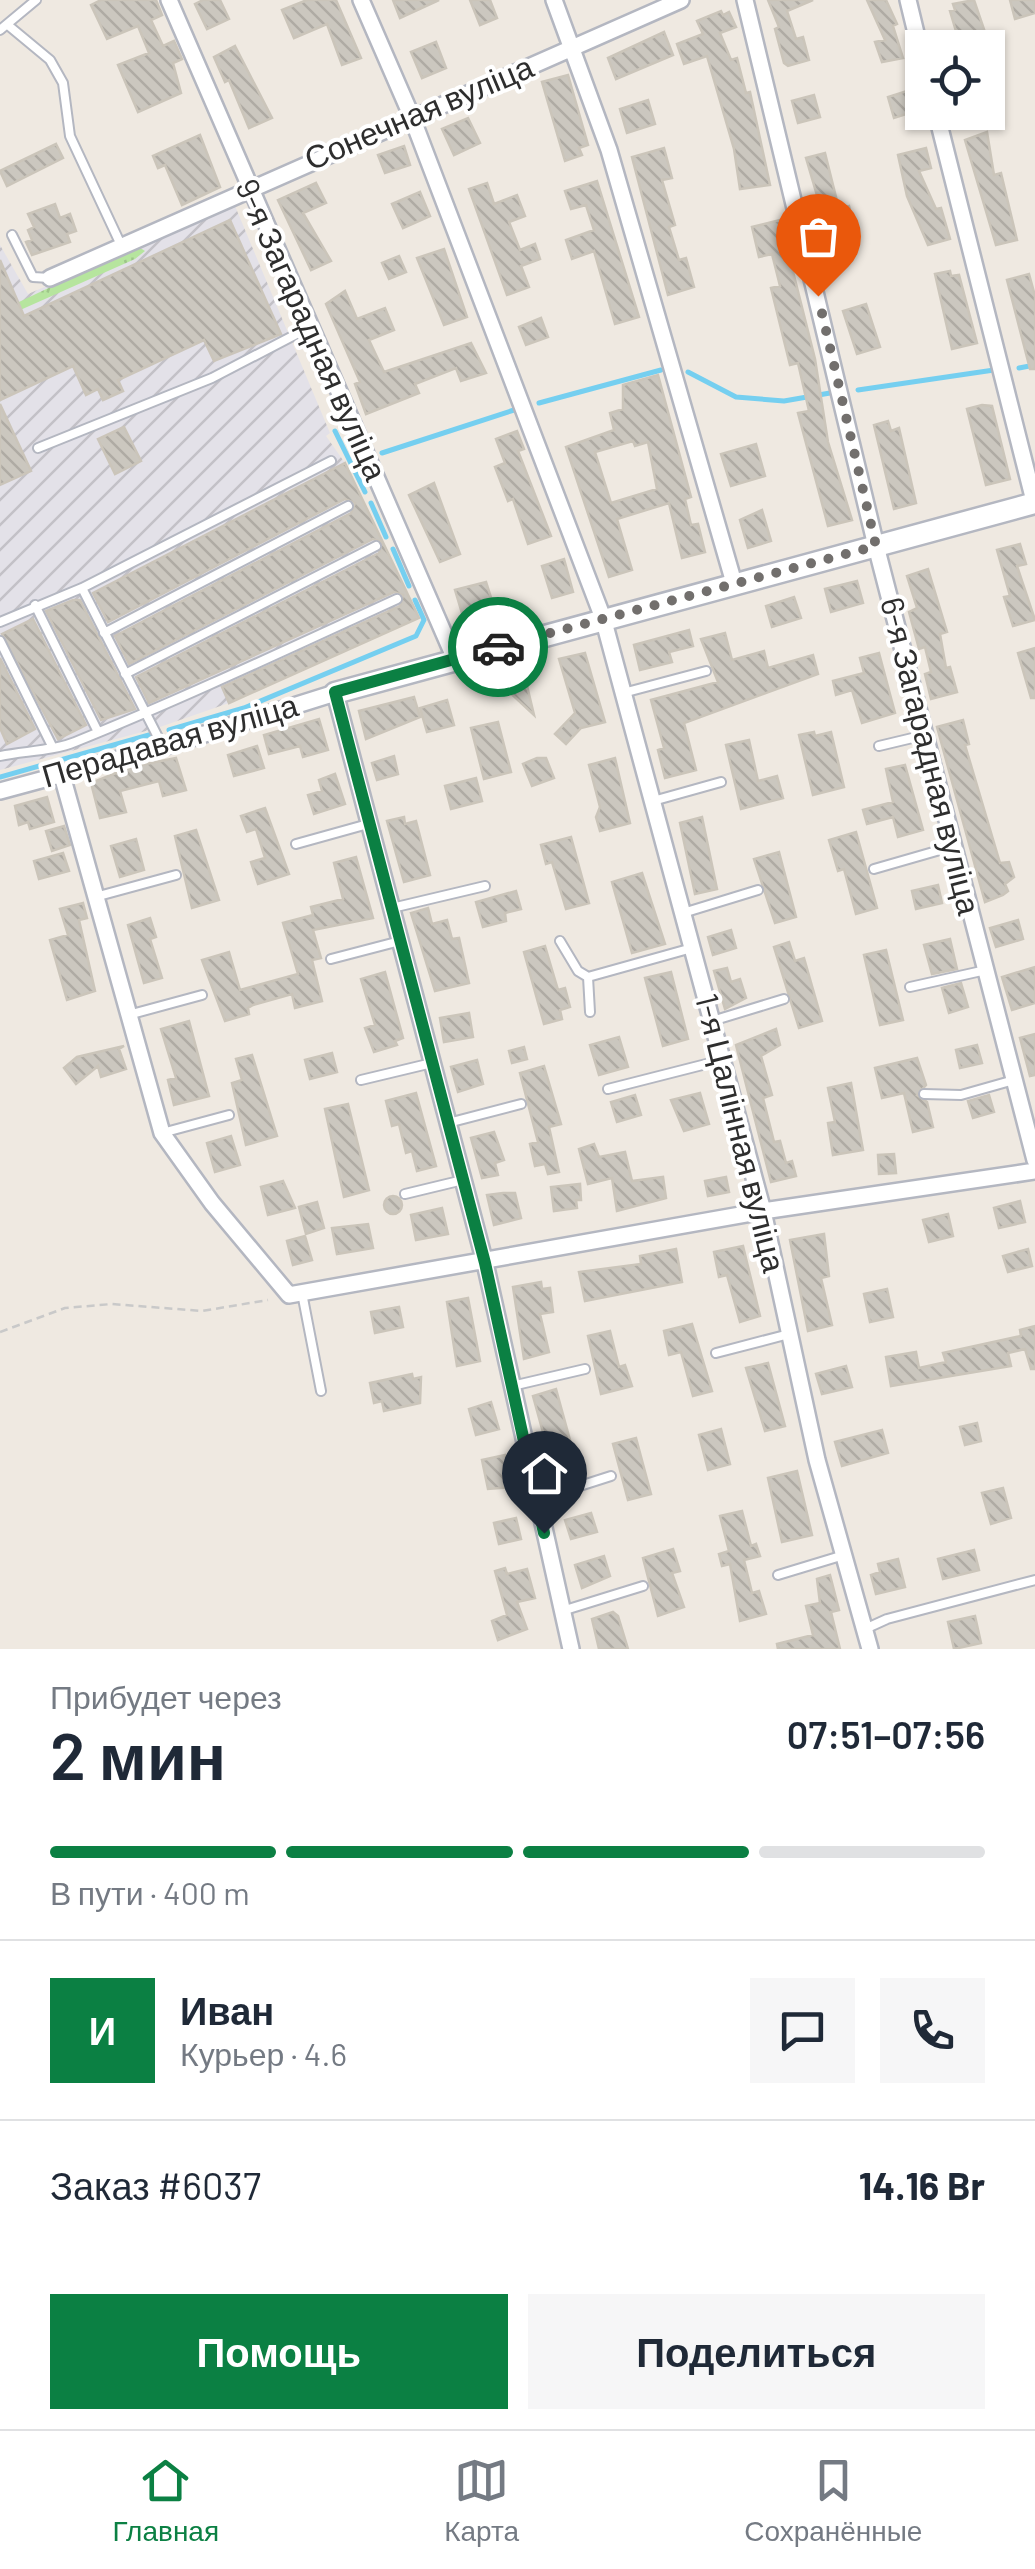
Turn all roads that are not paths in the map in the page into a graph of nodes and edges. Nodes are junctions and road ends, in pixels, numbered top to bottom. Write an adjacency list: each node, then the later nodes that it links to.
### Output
1 (36, 0): 8 (lane)
2 (169, 0): 13 (street, 9-я Загарадная вуліца)
3 (361, 0): 11 (street, 1-я Цалінная вуліца)
4 (554, 0): 10 (street)
5 (680, 0): 10 (street, Сонечная вуліца)
6 (745, 0): 23 (street, 6-я Загарадная вуліца)
7 (908, 0): 9 (street)
8 (4, 28): 15 (lane)
9 (915, 30)
10 (574, 48): 11 (street, Сонечная вуліца); 24 (street)
11 (411, 115): 13 (street, Сонечная вуліца); 28 (street, 1-я Цалінная вуліца)
12 (941, 130): 20 (street)
13 (248, 187): 15 (street, Сонечная вуліца); 17 (street, 9-я Загарадная вуліца)
14 (12, 235): 16 (lane)
15 (121, 245): 16 (street, Сонечная вуліца)
16 (50, 278)
17 (310, 327): 18 (lane); 32 (street, 9-я Загарадная вуліца)
18 (38, 448)
19 (330, 461): 25 (lane)
20 (1035, 504): 23 (street, Перадавая вуліца)
21 (348, 506): 30 (lane)
22 (376, 546): 34 (lane)
23 (876, 546): 24 (street, Перадавая вуліца); 39 (street, 6-я Загарадная вуліца)
24 (734, 583): 28 (street, Перадавая вуліца)
25 (82, 588): 27 (lane); 30 (lane)
26 (397, 599): 37 (lane)
27 (35, 605): 29 (lane); 38 (lane)
28 (603, 618): 32 (street, Перадавая вуліца); 36 (street, 1-я Цалінная вуліца)
29 (0, 622)
30 (104, 633): 34 (lane)
31 (0, 641): 40 (lane)
32 (455, 659): 35 (street, Перадавая вуліца)
33 (706, 671): 36 (lane)
34 (124, 674): 37 (lane)
35 (335, 692): 42 (street, Перадавая вуліца); 48 (street)
36 (624, 693): 47 (street, 1-я Цалінная вуліца)
37 (145, 713): 38 (lane); 42 (lane)
38 (97, 730): 40 (lane)
39 (925, 734): 41 (lane); 50 (street, 6-я Загарадная вуліца)
40 (52, 746): 43 (lane)
41 (879, 746)
42 (163, 747): 44 (street, Перадавая вуліца)
43 (1, 753)
44 (60, 772): 46 (street, Перадавая вуліца); 55 (street)
45 (721, 782): 47 (lane)
46 (0, 791)
47 (652, 802): 57 (street, 1-я Цалінная вуліца)
48 (369, 824): 49 (lane); 56 (street)
49 (296, 844)
50 (954, 846): 51 (lane); 62 (street, 6-я Загарадная вуліца)
51 (874, 870)
52 (176, 875): 55 (lane)
53 (485, 886): 56 (lane)
54 (758, 890): 57 (lane)
55 (96, 897): 68 (street)
56 (392, 908): 59 (street)
57 (683, 914): 60 (street, 1-я Цалінная вуліца)
58 (560, 941): 63 (lane)
59 (400, 942): 61 (lane); 71 (street)
60 (692, 948): 63 (lane); 69 (street, 1-я Цалінная вуліца)
61 (330, 959)
62 (986, 970): 64 (lane); 73 (street, 6-я Загарадная вуліца)
63 (588, 977): 67 (lane)
64 (910, 987)
65 (202, 995): 68 (lane)
66 (784, 999): 69 (lane)
67 (590, 1012)
68 (128, 1015): 79 (street)
69 (712, 1022): 70 (street, 1-я Цалінная вуліца)
70 (722, 1060): 74 (lane); 84 (street, 1-я Цалінная вуліца)
71 (432, 1063): 72 (lane); 78 (street)
72 (361, 1080)
73 (1014, 1080): 75 (lane); 80 (street, 6-я Загарадная вуліца)
74 (608, 1088)
75 (924, 1094)
76 (522, 1104): 78 (lane)
77 (230, 1115): 79 (lane)
78 (448, 1123): 82 (street)
79 (162, 1133): 86 (street)
80 (1035, 1160)
81 (1035, 1171): 84 (street)
82 (463, 1180): 83 (lane); 85 (street)
83 (405, 1194)
84 (763, 1211): 85 (street); 87 (street, 1-я Цалінная вуліца)
85 (485, 1263): 86 (street); 90 (street)
86 (295, 1294): 91 (lane)
87 (789, 1334): 88 (lane); 94 (street, 1-я Цалінная вуліца)
88 (716, 1354)
89 (585, 1369): 90 (lane)
90 (512, 1386): 93 (street)
91 (321, 1391)
92 (612, 1476): 93 (lane)
93 (536, 1500): 98 (street)
94 (844, 1556): 95 (lane); 99 (street, 1-я Цалінная вуліца)
95 (778, 1576)
96 (1035, 1580): 99 (lane)
97 (643, 1586): 98 (lane)
98 (562, 1611): 100 (street)
99 (865, 1629): 101 (street, 1-я Цалінная вуліца)
100 (571, 1649)
101 (870, 1649)

